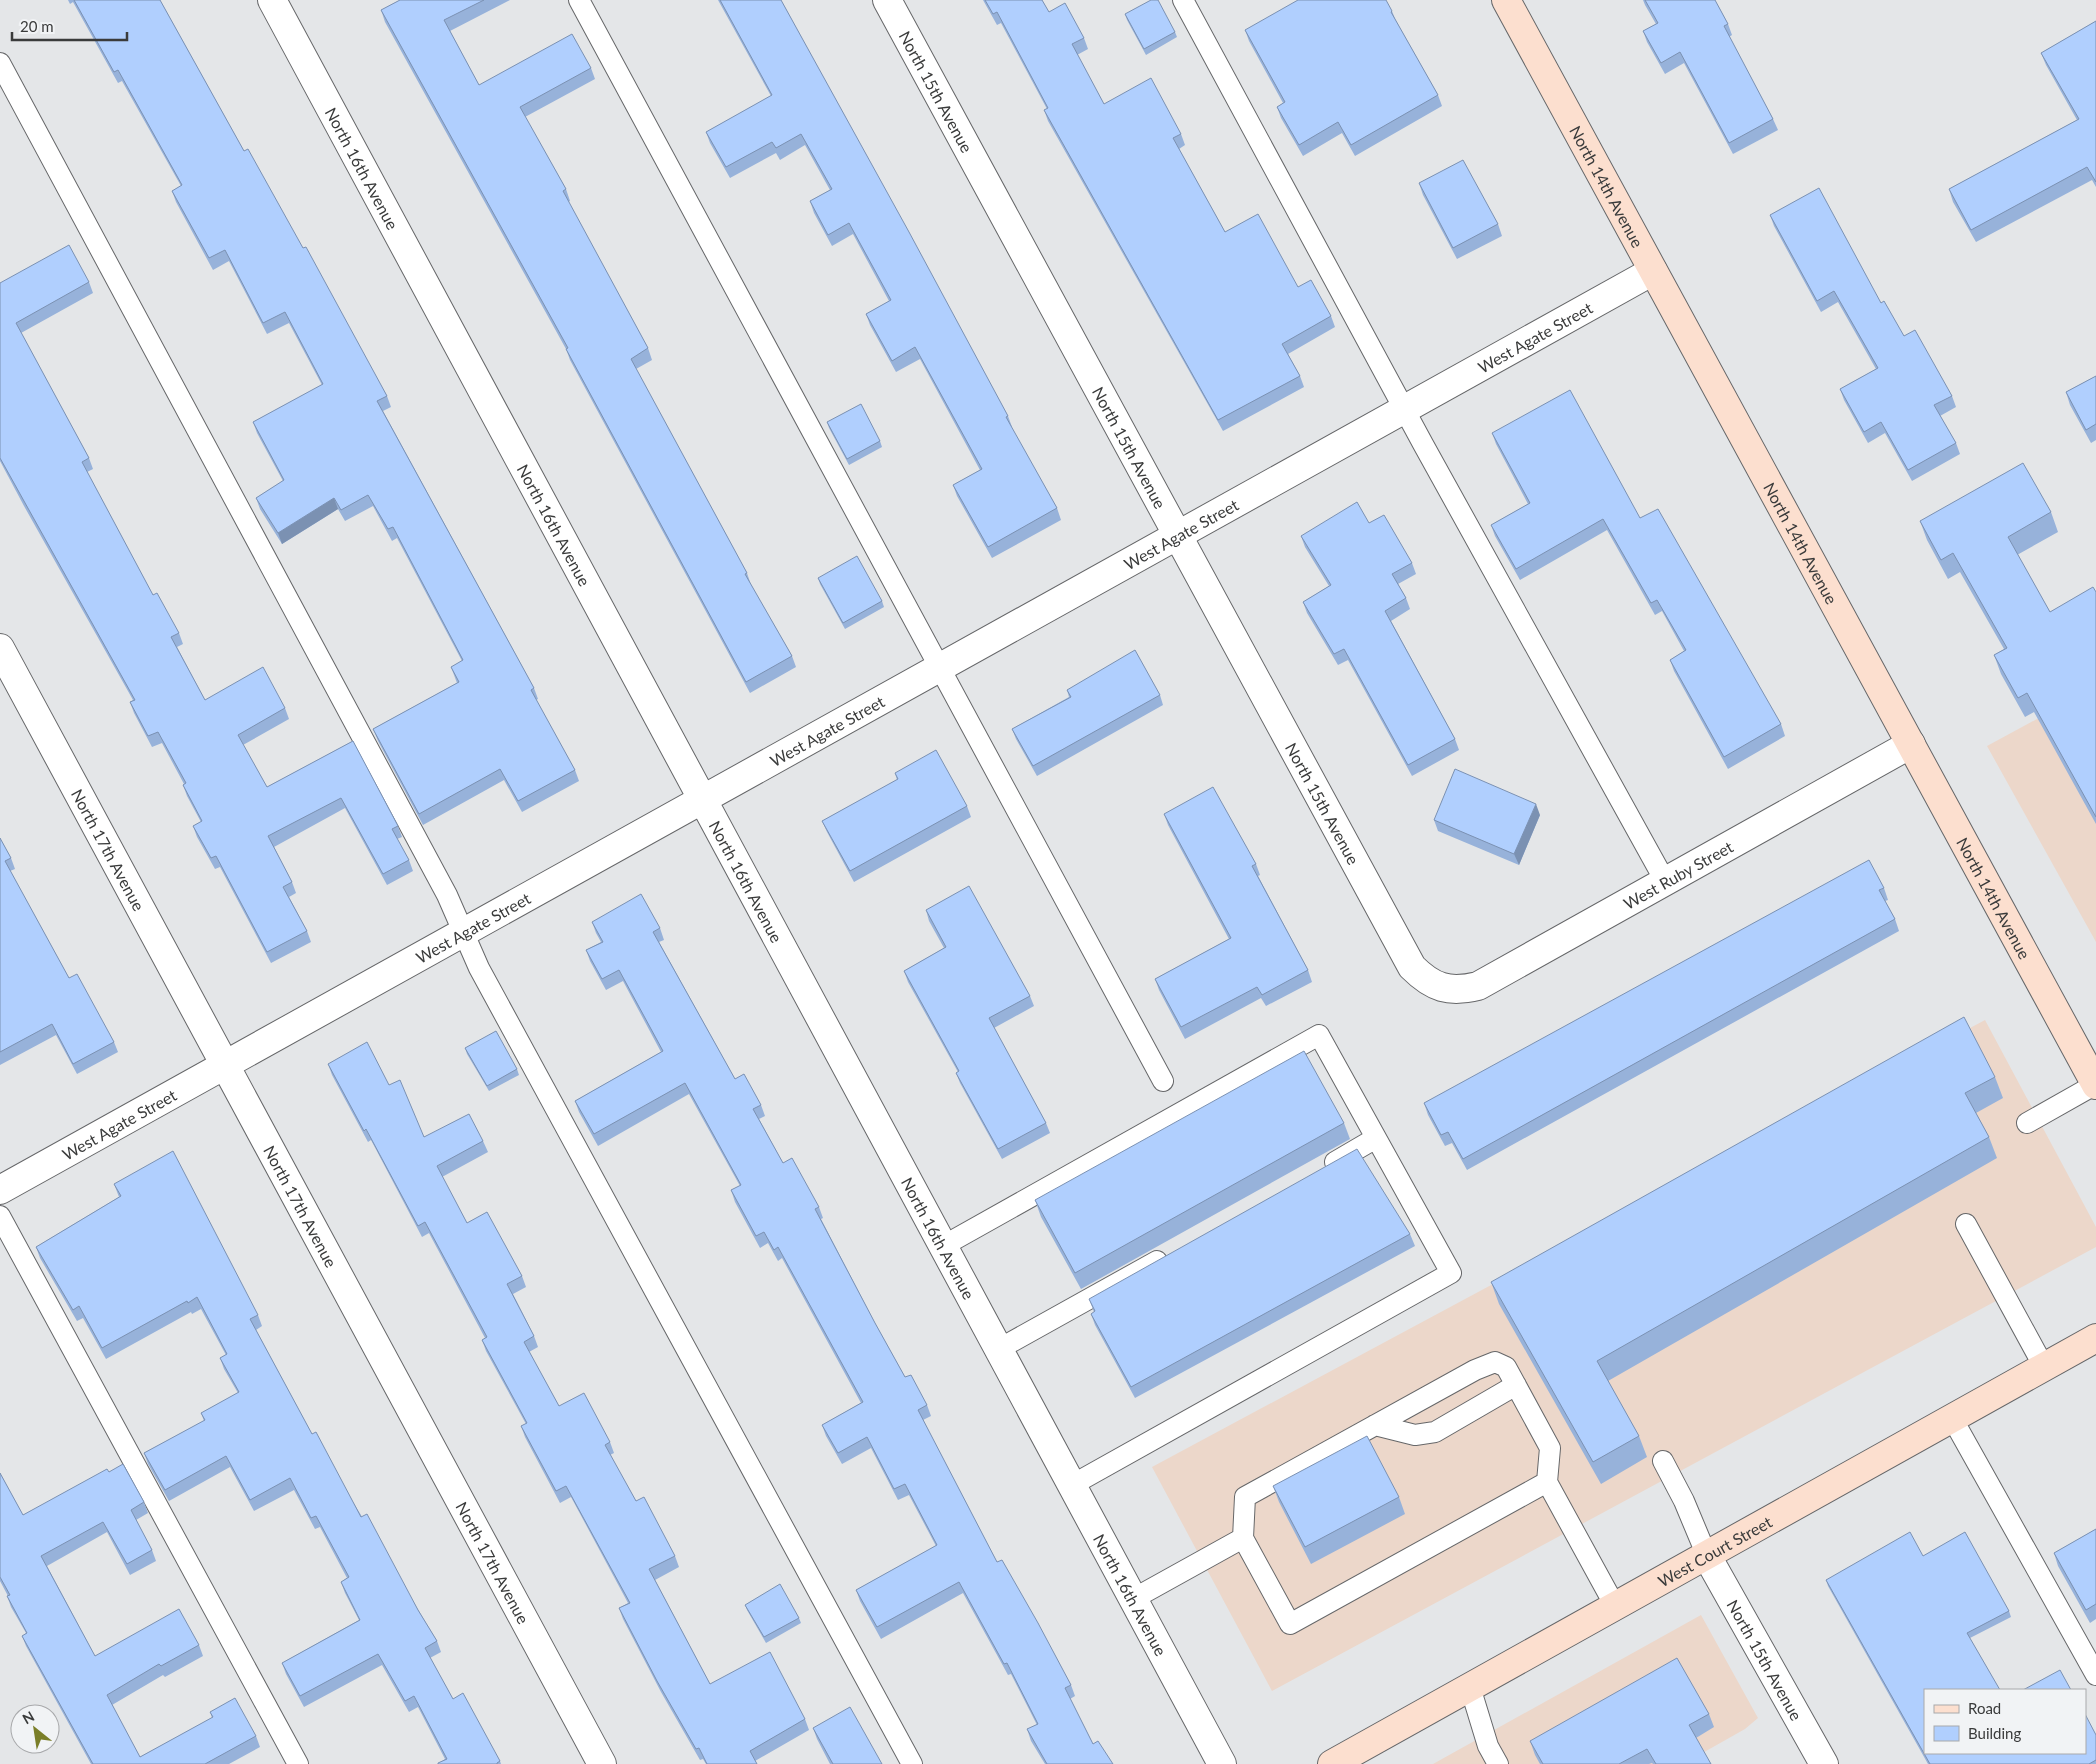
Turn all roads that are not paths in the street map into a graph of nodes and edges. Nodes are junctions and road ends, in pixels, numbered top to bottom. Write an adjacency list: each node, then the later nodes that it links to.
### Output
1 (272, 0): 13 (street, North 16th Avenue)
2 (579, 0): 11 (lane)
3 (887, 0): 9 (street, North 15th Avenue)
4 (1183, 0): 8 (lane)
5 (1506, 0): 7 (street, North 14th Avenue)
6 (0, 63): 15 (lane)
7 (1654, 271): 8 (street, West Agate Street); 12 (street, North 14th Avenue)
8 (1405, 409): 9 (street, West Agate Street); 14 (lane)
9 (1178, 535): 11 (street, West Agate Street); 16 (street, North 15th Avenue)
10 (0, 648): 17 (street, North 17th Avenue)
11 (938, 668): 13 (street, West Agate Street); 18 (lane)
12 (1911, 744): 14 (street, West Ruby Street); 19 (street, North 14th Avenue)
13 (703, 800): 15 (street, West Agate Street); 26 (street, North 16th Avenue)
14 (1665, 882): 16 (street, West Ruby Street)
15 (464, 932): 17 (street, West Agate Street); 45 (lane)
16 (1441, 988)
17 (225, 1065): 23 (street, West Agate Street); 44 (street, North 17th Avenue)
18 (1163, 1081)
19 (2096, 1084): 20 (lane)
20 (2027, 1123)
21 (1376, 1138): 22 (lane); 26 (lane); 36 (lane)
22 (1316, 1172)
23 (0, 1190)
24 (0, 1216): 43 (lane)
25 (1966, 1224): 30 (lane)
26 (943, 1246): 29 (street, North 16th Avenue)
27 (1171, 1253): 29 (lane)
28 (2096, 1338): 30 (street, West Court Street)
29 (999, 1350): 36 (street, North 16th Avenue)
30 (2044, 1367): 32 (street, West Court Street)
31 (1516, 1385): 33 (lane); 33 (lane); 35 (lane)
32 (1952, 1418): 38 (street, West Court Street); 41 (lane)
33 (1375, 1425): 37 (lane)
34 (1663, 1461): 38 (lane)
35 (1547, 1482): 37 (lane); 40 (lane)
36 (1072, 1485): 39 (street, North 16th Avenue)
37 (1243, 1538): 39 (lane)
38 (1707, 1556): 40 (street, West Court Street); 49 (street, North 15th Avenue)
39 (1134, 1599): 46 (street, North 16th Avenue)
40 (1616, 1606): 42 (street, West Court Street)
41 (2096, 1675)
42 (1470, 1687): 47 (street, West Court Street); 48 (lane)
43 (298, 1764)
44 (602, 1764)
45 (912, 1764)
46 (1222, 1764)
47 (1332, 1764)
48 (1498, 1764)
49 (1824, 1764)

